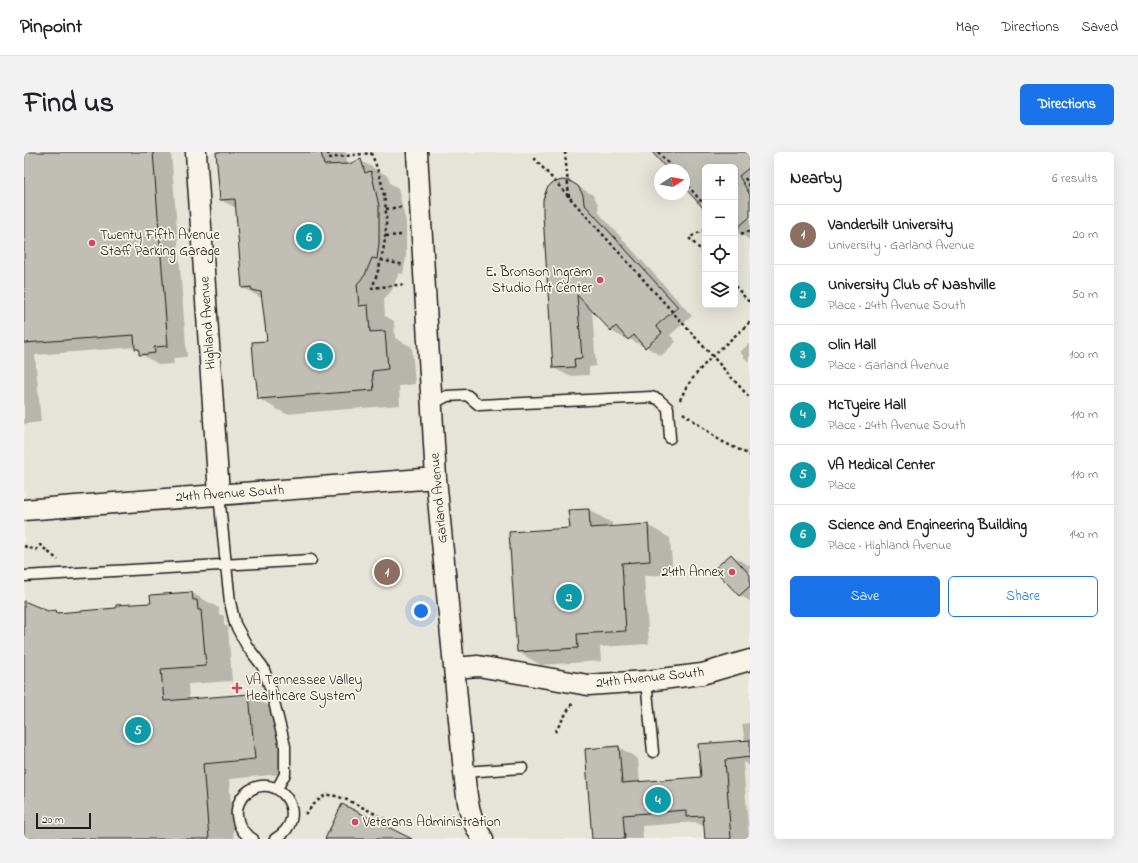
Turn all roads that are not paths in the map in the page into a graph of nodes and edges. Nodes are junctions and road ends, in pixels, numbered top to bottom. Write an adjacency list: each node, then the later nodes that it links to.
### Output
1 (196, 152): 6 (street, Highland Avenue)
2 (417, 152): 3 (street, Garland Avenue)
3 (432, 404): 4 (lane); 5 (street, Garland Avenue)
4 (670, 438)
5 (436, 478): 6 (street, 24th Avenue South); 12 (street, Garland Avenue)
6 (219, 494): 7 (street, 24th Avenue South); 9 (lane)
7 (24, 510)
8 (311, 560): 9 (lane)
9 (226, 565): 10 (lane); 17 (lane)
10 (24, 576)
11 (750, 660): 13 (street, 24th Avenue South)
12 (455, 668): 13 (street, 24th Avenue South); 16 (street, Garland Avenue)
13 (646, 681): 14 (lane)
14 (652, 752)
15 (522, 768): 16 (lane)
16 (464, 772): 20 (street, Garland Avenue)
17 (277, 789): 18 (lane); 19 (lane)
18 (253, 839)
19 (275, 839)
20 (483, 839)

